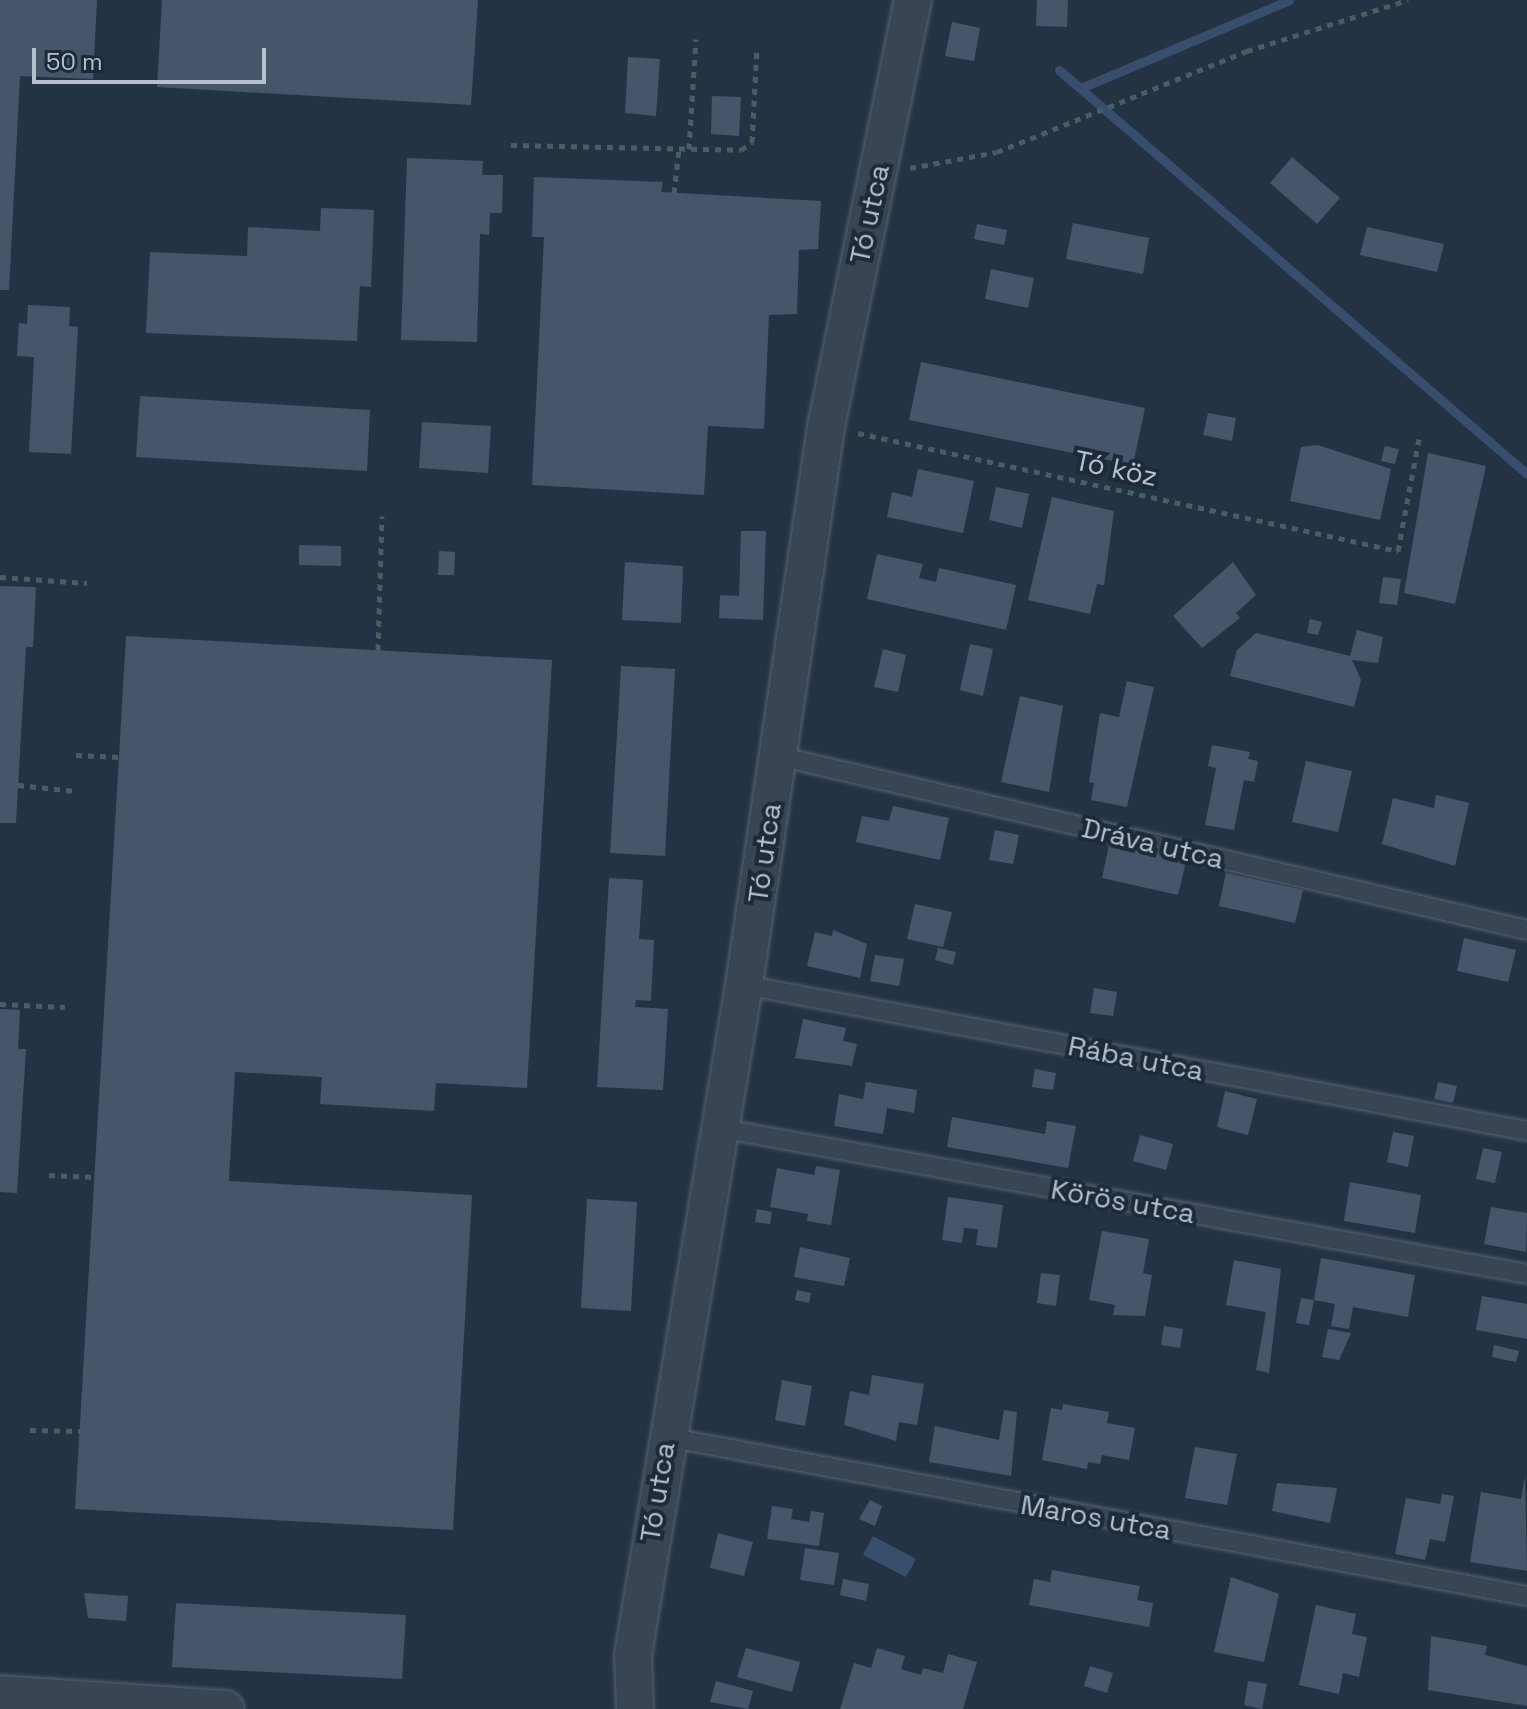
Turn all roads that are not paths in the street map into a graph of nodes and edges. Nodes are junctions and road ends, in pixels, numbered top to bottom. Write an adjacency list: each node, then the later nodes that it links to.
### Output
1 (913, 0): 2 (street, Tó utca)
2 (778, 756): 3 (lane, Dráva utca); 4 (street, Tó utca)
3 (1527, 930)
4 (744, 985): 5 (street, Tó utca); 6 (lane, Rába utca)
5 (719, 1128): 7 (lane, Körös utca); 8 (street, Tó utca)
6 (1527, 1131)
7 (1527, 1274)
8 (666, 1437): 9 (lane, Maros utca); 12 (street, Tó utca)
9 (1527, 1596)
10 (0, 1694): 11 (street)
11 (226, 1709)
12 (635, 1709)

